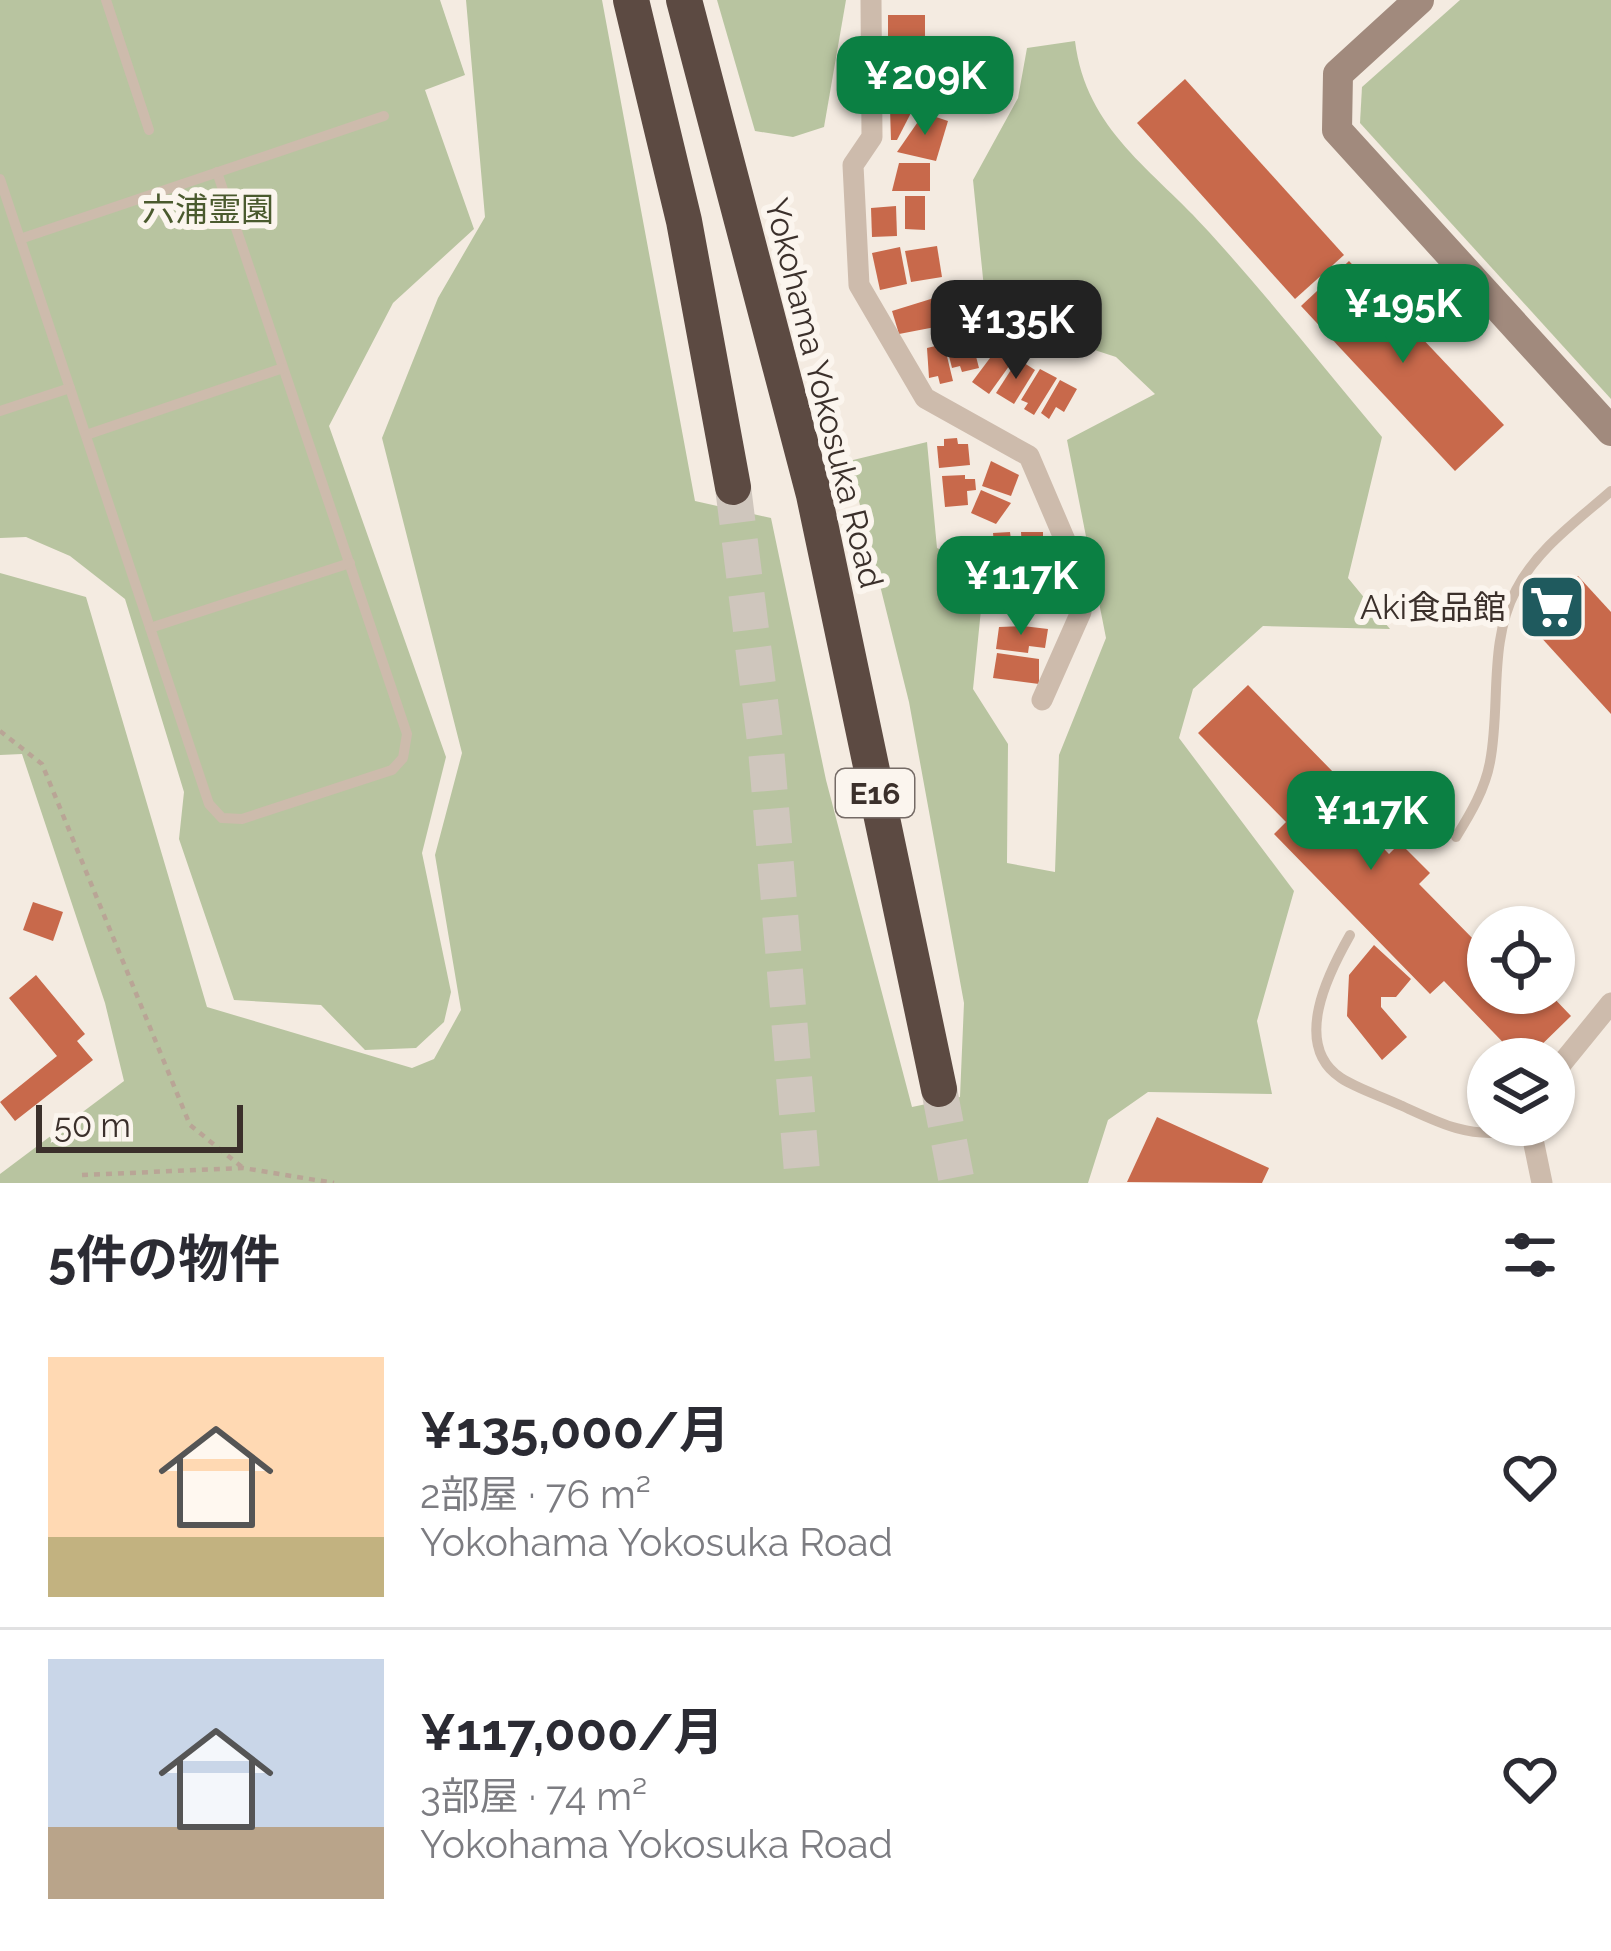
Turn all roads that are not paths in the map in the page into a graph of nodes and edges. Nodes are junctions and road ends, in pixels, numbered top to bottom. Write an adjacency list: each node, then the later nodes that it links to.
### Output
1 (106, 0): 7 (lane)
2 (631, 0): 16 (highway)
3 (684, 0): 25 (highway, Yokohama Yokosuka Road / E16)
4 (871, 0): 20 (street)
5 (1420, 0): 14 (street)
6 (384, 116): 8 (lane)
7 (149, 130)
8 (217, 172): 10 (lane); 11 (lane)
9 (0, 179): 10 (lane)
10 (20, 239): 12 (lane)
11 (284, 368): 15 (lane); 18 (lane)
12 (70, 388): 13 (lane); 15 (lane)
13 (0, 411)
14 (1611, 430)
15 (86, 435): 19 (lane)
16 (733, 487)
17 (1611, 491): 21 (lane)
18 (350, 563): 19 (lane); 19 (lane)
19 (150, 628)
20 (1042, 700)
21 (1456, 837)
22 (1350, 934): 26 (lane)
23 (1611, 1003): 24 (street)
24 (1575, 1047)
25 (939, 1089)
26 (1467, 1132)
27 (1534, 1146): 28 (street)
28 (1542, 1183)

